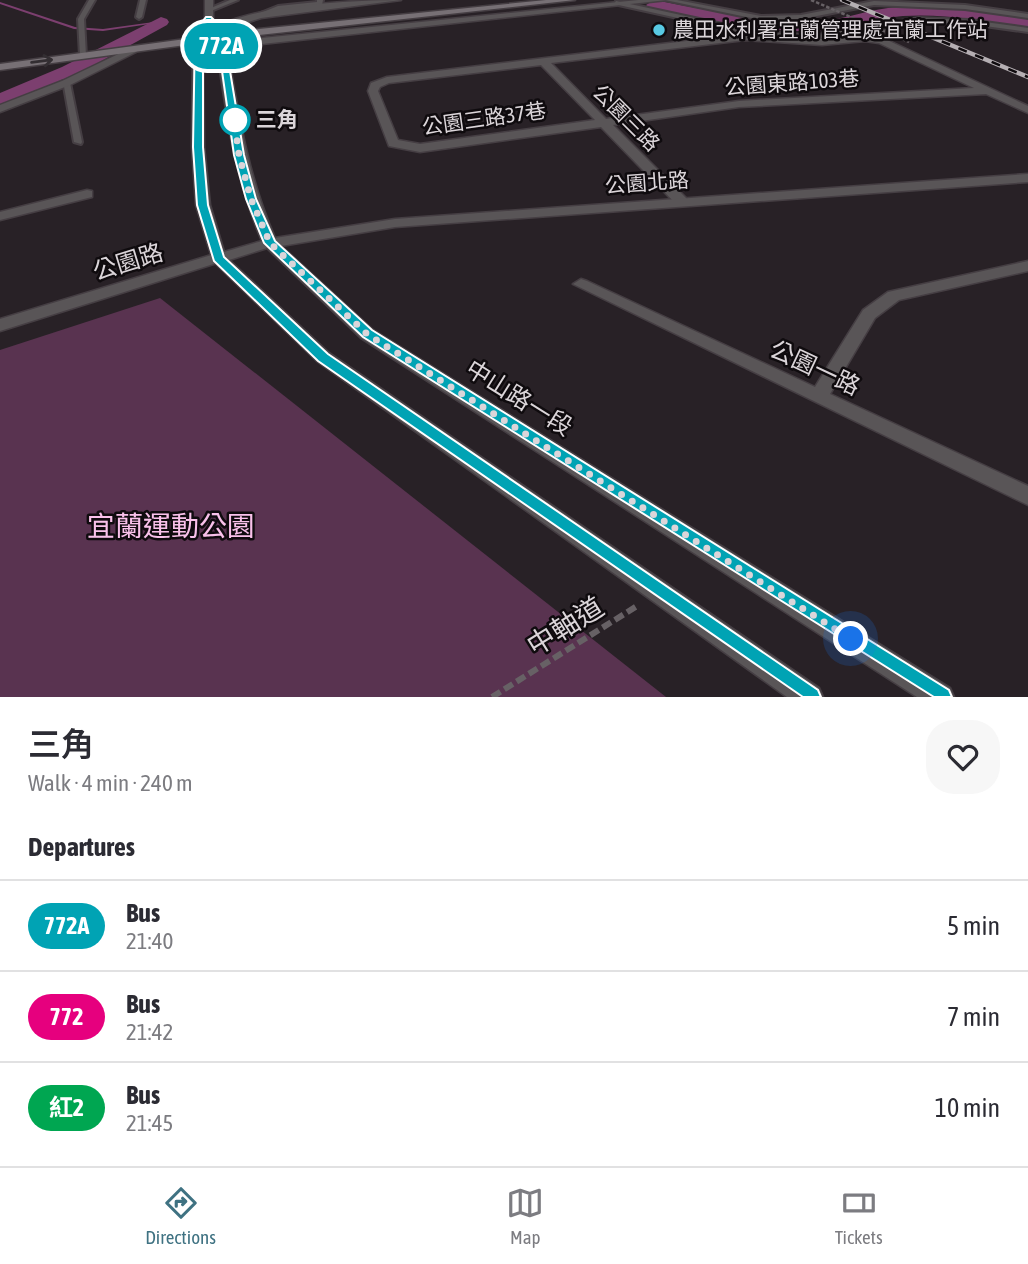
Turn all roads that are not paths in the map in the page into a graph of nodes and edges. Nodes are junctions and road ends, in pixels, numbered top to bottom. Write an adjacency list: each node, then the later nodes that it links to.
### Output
1 (92, 0): 20 (lane)
2 (143, 0): 14 (lane)
3 (234, 0): 11 (lane)
4 (320, 0): 12 (lane)
5 (397, 0): 12 (street)
6 (484, 0): 16 (main road)
7 (594, 0): 10 (street)
8 (665, 0): 9 (street); 13 (lane)
9 (615, 3): 10 (street); 15 (lane)
10 (570, 4): 16 (main road); 18 (street)
11 (209, 10): 16 (street); 17 (street)
12 (260, 15): 16 (street)
13 (1028, 16)
14 (139, 17)
15 (1028, 30)
16 (219, 34): 17 (main road); 18 (street); 24 (street, 中山路一段)
17 (199, 37): 19 (main road); 20 (main road); 36 (street)
18 (262, 41): 24 (street)
19 (133, 50): 20 (main road); 25 (street)
20 (82, 51): 21 (main road); 23 (main road, one-way to 20)
21 (0, 56)
22 (543, 61): 26 (street); 29 (street, 公園三路); 29 (street, 公園三路37巷)
23 (0, 67)
24 (226, 72): 35 (street, 中山路一段)
25 (66, 82): 27 (street); 30 (lane)
26 (985, 91): 28 (street); 29 (street, 公園東路103巷)
27 (0, 109)
28 (1028, 110)
29 (603, 122): 33 (street, 公園三路)
30 (78, 142)
31 (1028, 178): 33 (street, 公園北路)
32 (87, 194): 34 (street)
33 (681, 201): 35 (street, 公園北路)
34 (0, 216)
35 (270, 243): 36 (street, 公園路); 43 (street, 中山路一段)
36 (218, 258): 39 (street, 公園路); 42 (street)
37 (1028, 265): 40 (street)
38 (581, 284): 40 (street, 公園一路)
39 (0, 325)
40 (819, 397): 41 (street, 公園一路)
41 (1028, 496)
42 (810, 697)
43 (942, 697)

